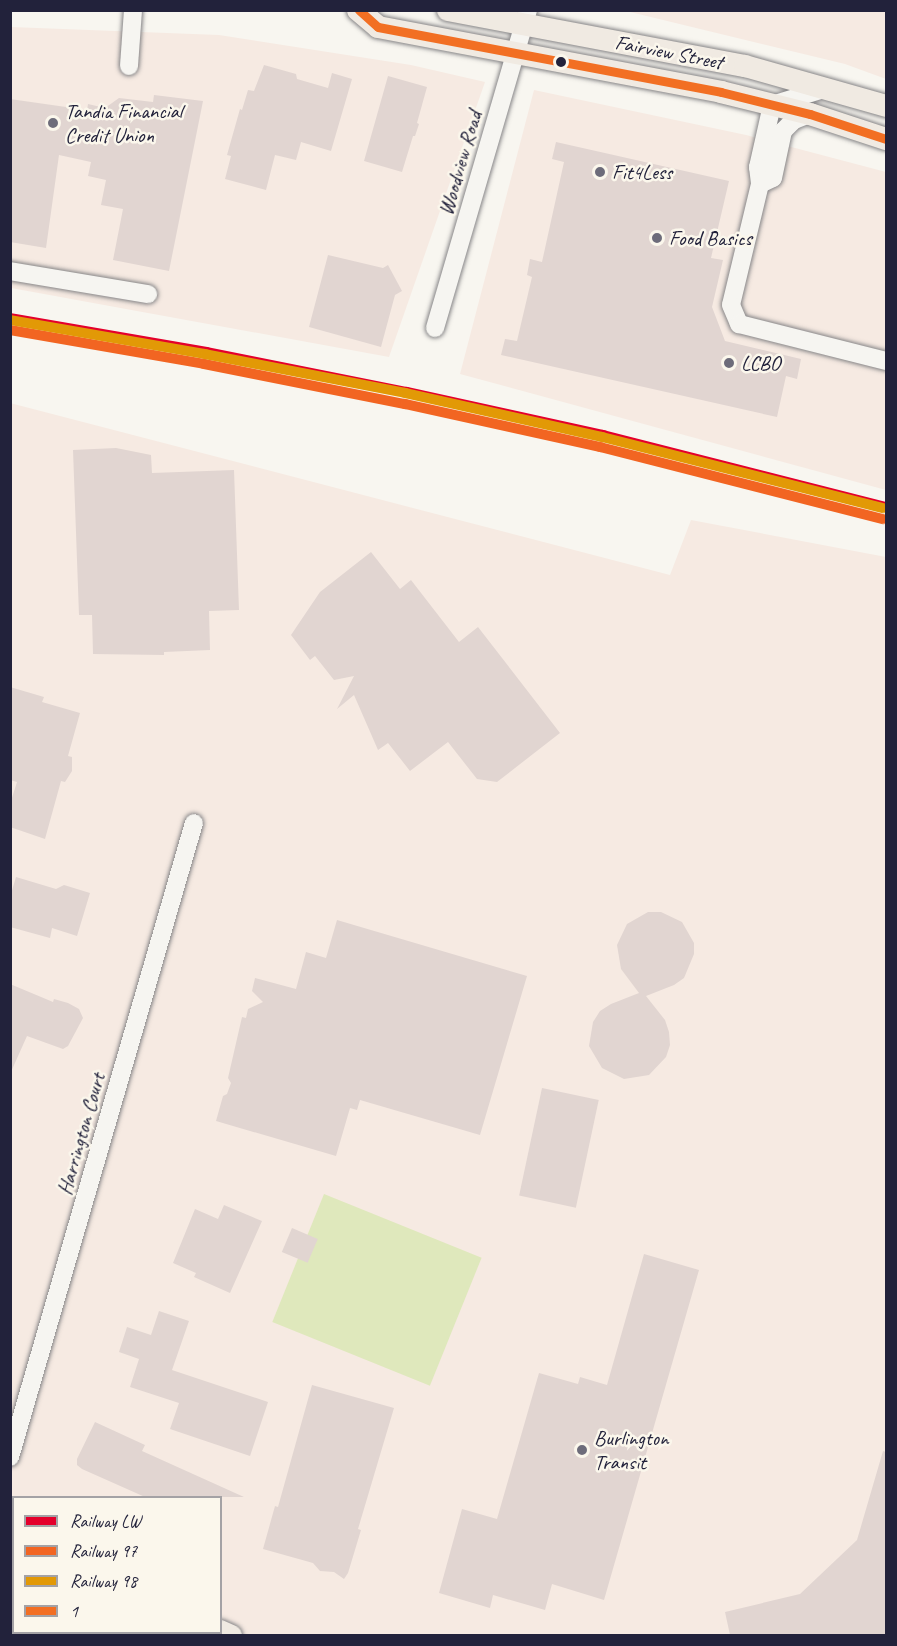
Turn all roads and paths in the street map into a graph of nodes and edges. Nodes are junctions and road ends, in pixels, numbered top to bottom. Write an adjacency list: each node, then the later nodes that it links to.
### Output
1 (132, 10): 6 (street)
2 (358, 10): 5 (main road, Fairview Street)
3 (448, 10): 4 (main road, Fairview Street)
4 (526, 18): 5 (street, Woodview Road); 7 (main road, Fairview Street)
5 (516, 54): 8 (main road, Fairview Street); 15 (street, Woodview Road)
6 (129, 66)
7 (827, 88): 8 (street); 9 (main road, Fairview Street)
8 (772, 105): 10 (main road, Fairview Street); 12 (street)
9 (886, 106)
10 (810, 114): 11 (main road, Fairview Street); 12 (street)
11 (886, 139)
12 (760, 184): 16 (street)
13 (10, 271): 14 (street)
14 (148, 294)
15 (435, 328)
16 (886, 361)
17 (194, 823): 18 (street, Harrington Court)
18 (10, 1457)

